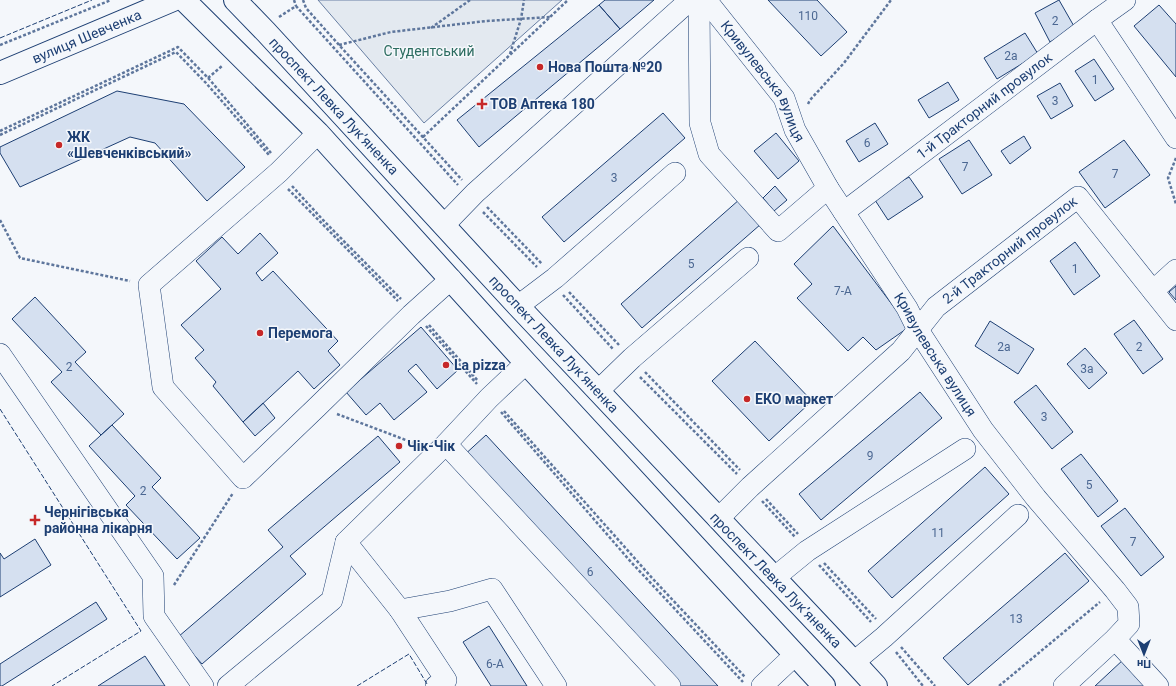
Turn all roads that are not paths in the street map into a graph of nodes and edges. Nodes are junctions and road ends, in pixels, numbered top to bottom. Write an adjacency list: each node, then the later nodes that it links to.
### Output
1 (173, 0): 9 (main road, вулиця Шевченка)
2 (184, 0): 10 (main road)
3 (234, 0): 15 (main road, проспект Левка Лукʼяненка)
4 (690, 0): 15 (street)
5 (699, 0): 13 (street)
6 (706, 0): 13 (street, Кривулевська вулиця)
7 (1125, 0): 8 (street, 1-й Тракторний провулок)
8 (1099, 11): 11 (street); 14 (street, 1-й Тракторний провулок)
9 (0, 73)
10 (318, 133): 18 (main road); 18 (street)
11 (1176, 138)
12 (675, 173): 20 (street)
13 (828, 188): 14 (street, Кривулевська вулиця)
14 (844, 212): 22 (street, Кривулевська вулиця)
15 (444, 225): 20 (main road, проспект Левка Лукʼяненка)
16 (748, 258): 25 (street)
17 (1176, 270): 19 (street)
18 (451, 279): 24 (main road)
19 (1152, 291): 21 (street, 2-й Тракторний провулок); 22 (street, 2-й Тракторний провулок)
20 (518, 306): 25 (main road, проспект Левка Лукʼяненка)
21 (1176, 320)
22 (918, 330): 29 (street); 33 (street, Кривулевська вулиця)
23 (0, 354): 37 (street)
24 (526, 362): 26 (street); 34 (main road)
25 (598, 391): 29 (main road, проспект Левка Лукʼяненка)
26 (442, 448): 30 (street); 41 (street)
27 (965, 449): 31 (street)
28 (1018, 516): 35 (street)
29 (718, 519): 31 (main road, проспект Левка Лукʼяненка)
30 (346, 542): 32 (street); 38 (street)
31 (774, 578): 35 (main road, проспект Левка Лукʼяненка)
32 (400, 610): 39 (street); 40 (street)
33 (1115, 639): 44 (street, Кривулевська вулиця); 45 (street)
34 (795, 654): 36 (street); 42 (main road)
35 (854, 662): 43 (main road, проспект Левка Лукʼяненка)
36 (755, 683)
37 (203, 686)
38 (228, 686)
39 (436, 686)
40 (556, 686)
41 (670, 686)
42 (824, 686)
43 (876, 686)
44 (1064, 686)
45 (1158, 686)

